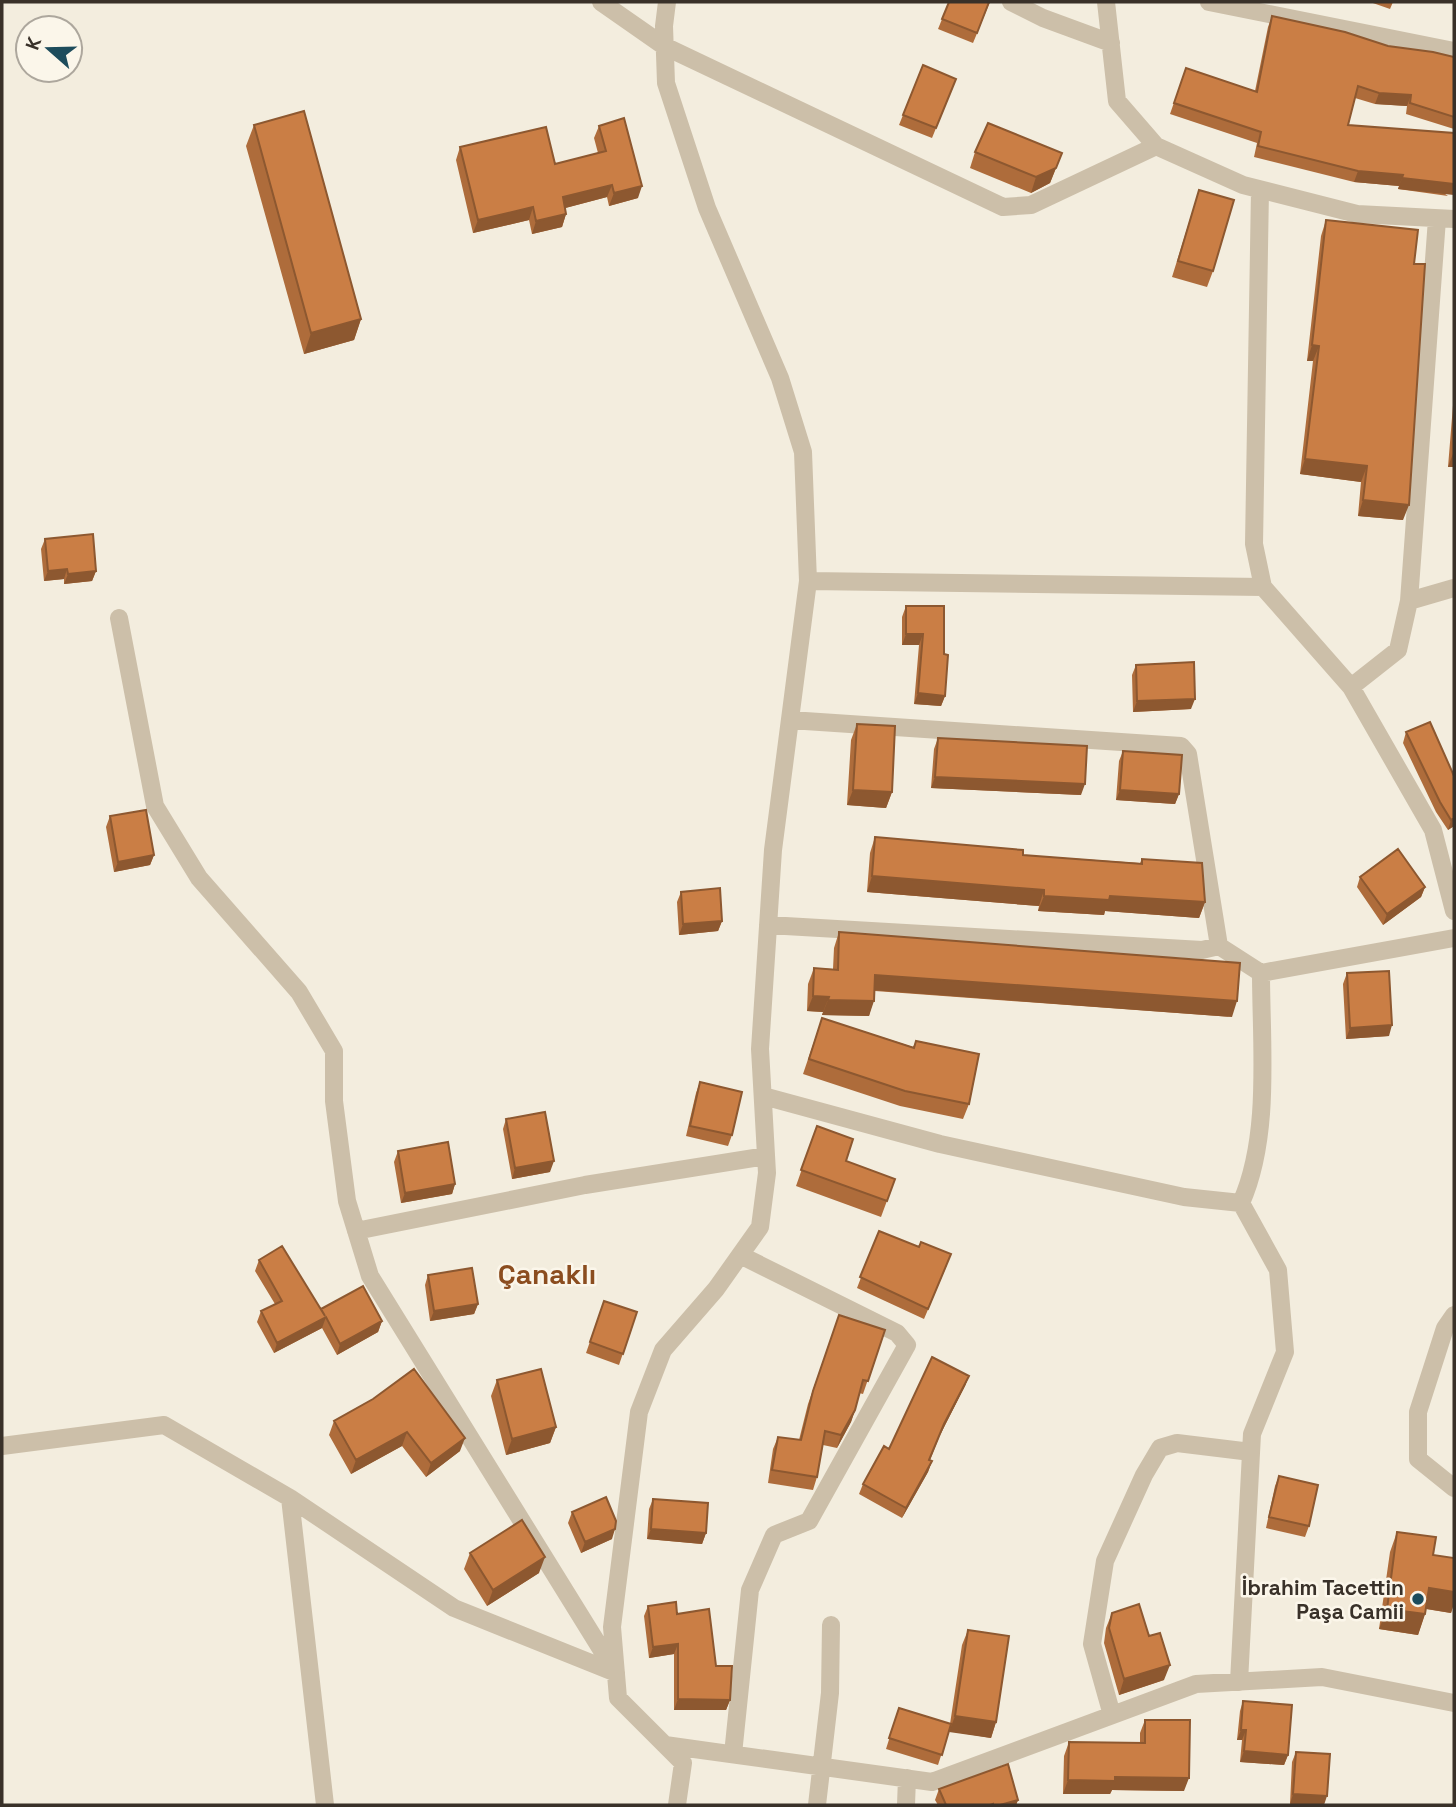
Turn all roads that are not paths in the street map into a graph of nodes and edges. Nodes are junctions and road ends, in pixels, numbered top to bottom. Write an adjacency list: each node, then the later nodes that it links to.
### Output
1 (601, 2): 7 (street)
2 (667, 2): 7 (street)
3 (1011, 2): 6 (street)
4 (1107, 2): 6 (street)
5 (1209, 2): 8 (street)
6 (1111, 43): 9 (street)
7 (664, 47): 9 (street); 12 (street)
8 (1454, 51)
9 (1156, 146): 10 (street)
10 (1261, 190): 11 (street); 13 (street)
11 (1446, 219): 15 (street)
12 (808, 581): 13 (street); 18 (street)
13 (1263, 587): 17 (street)
14 (1454, 589): 15 (street)
15 (1409, 601): 17 (street)
16 (119, 618): 27 (street)
17 (1351, 687): 19 (street)
18 (790, 720): 20 (street); 22 (street)
19 (1454, 911)
20 (768, 925): 22 (street); 24 (street)
21 (1454, 938): 23 (street)
22 (1219, 946): 23 (street)
23 (1261, 973): 26 (street)
24 (763, 1096): 25 (street); 26 (street)
25 (766, 1156): 27 (street); 28 (street)
26 (1241, 1203): 31 (street)
27 (356, 1231): 35 (street)
28 (740, 1255): 35 (street); 40 (street)
29 (1454, 1315): 32 (street)
30 (2, 1446): 33 (street)
31 (1251, 1452): 36 (street); 38 (street)
32 (1454, 1488)
33 (290, 1497): 35 (street); 43 (street)
34 (831, 1625): 41 (street)
35 (616, 1673): 39 (street)
36 (1239, 1682): 37 (street); 38 (street)
37 (1454, 1703)
38 (1112, 1715): 42 (street)
39 (665, 1745): 40 (street); 44 (street)
40 (733, 1754): 41 (street)
41 (820, 1766): 42 (street); 45 (street)
42 (907, 1778): 46 (street)
43 (325, 1805)
44 (677, 1805)
45 (817, 1805)
46 (906, 1805)

